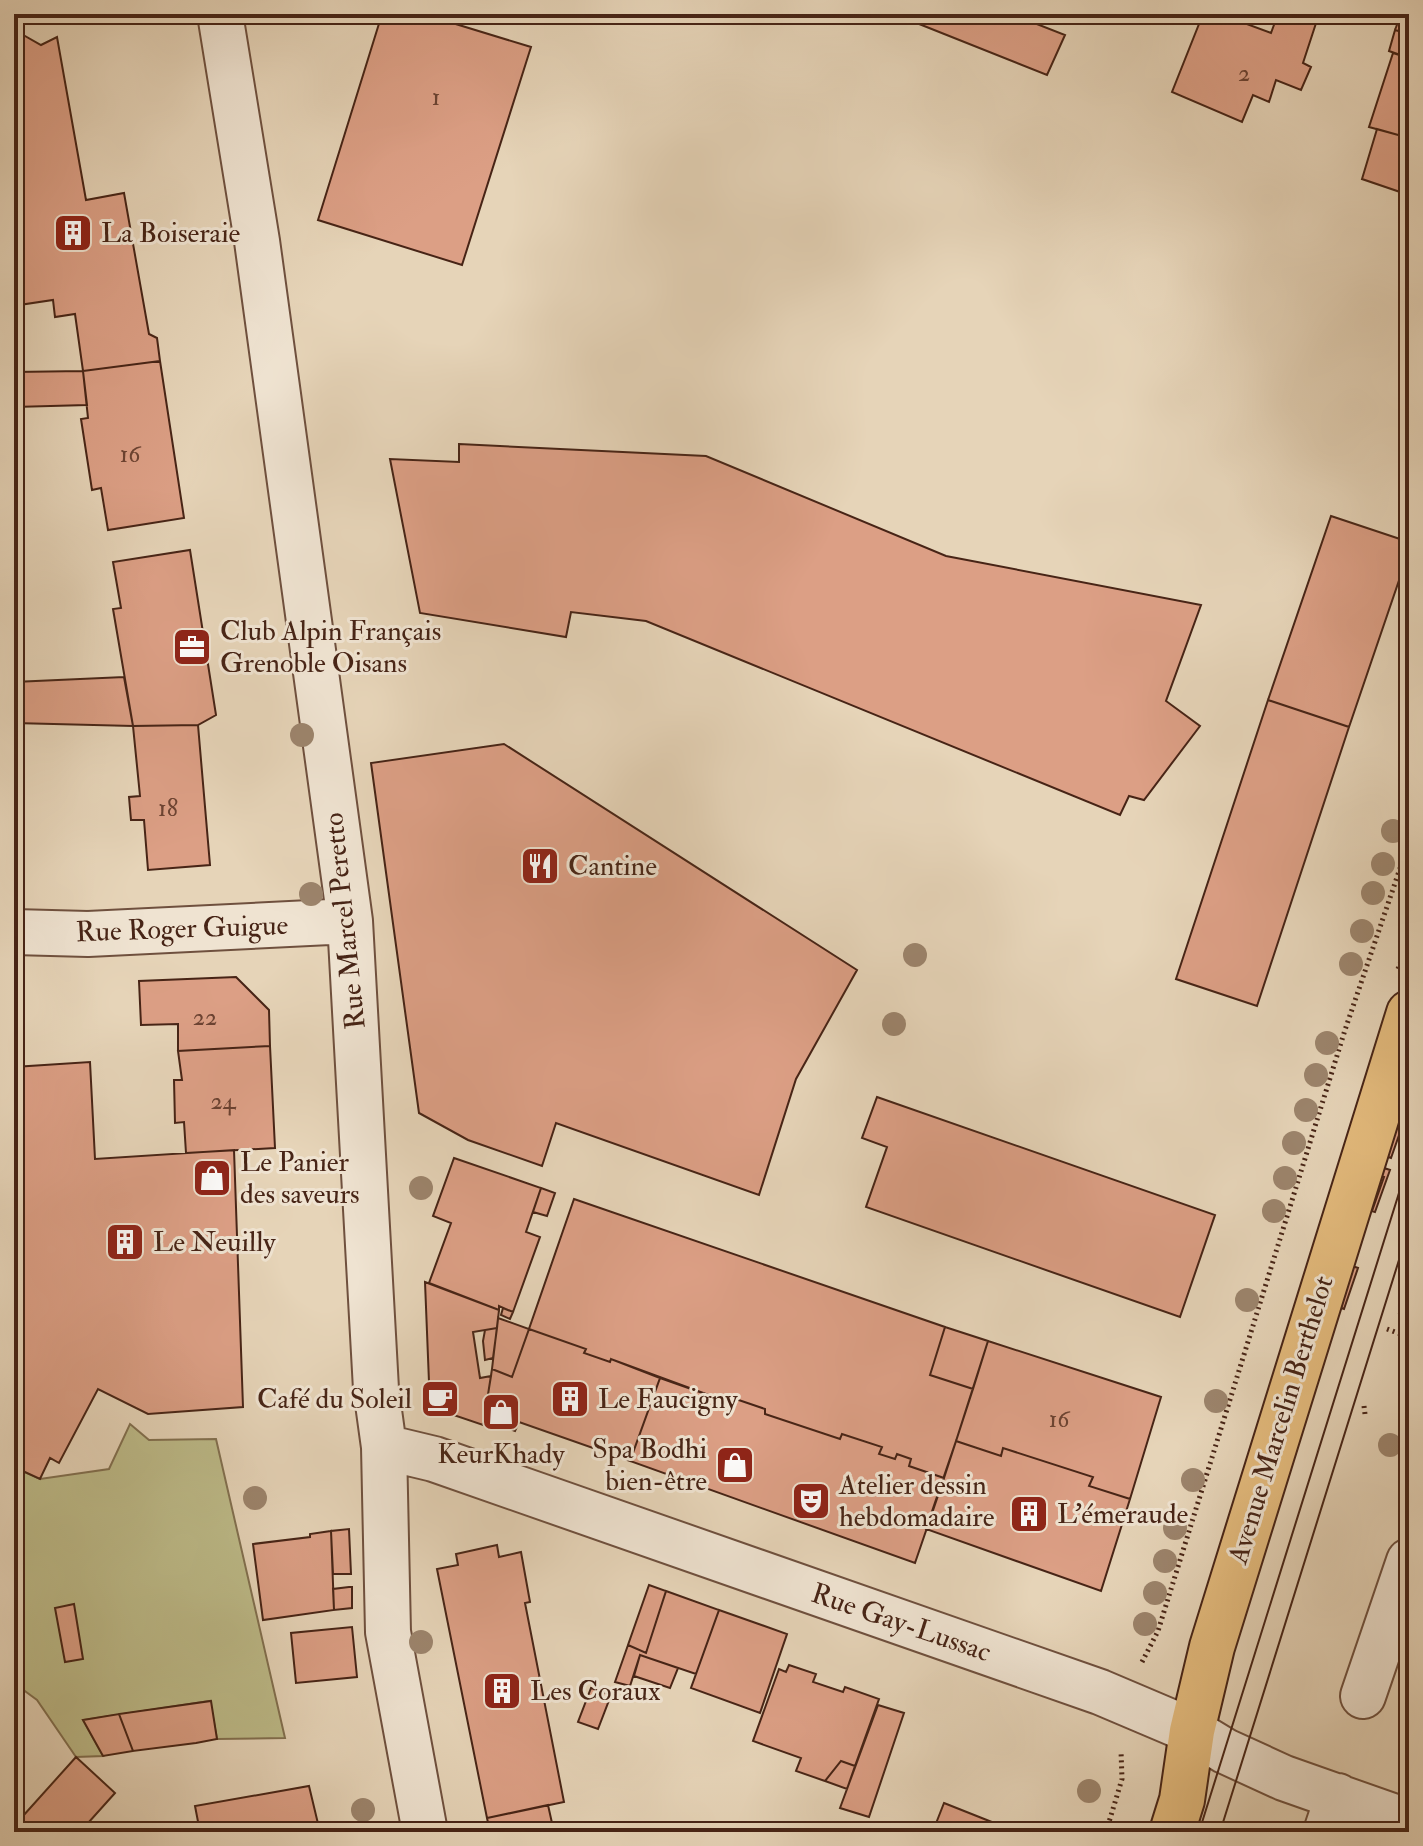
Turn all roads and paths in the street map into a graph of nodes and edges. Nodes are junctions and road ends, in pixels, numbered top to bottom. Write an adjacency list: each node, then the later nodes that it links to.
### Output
1 (220, 14): 3 (street, Rue Marcel Peretto)
2 (1409, 842): 12 (path, Avenue Marcelin Berthelot)
3 (350, 921): 4 (street, Rue Roger Guigue); 10 (street, Rue Marcel Peretto)
4 (14, 932)
5 (1408, 1018): 14 (main road, Avenue Marcelin Berthelot)
6 (1387, 1329): 7 (path)
7 (1409, 1337)
8 (1364, 1406): 9 (path)
9 (1365, 1414)
10 (384, 1447): 14 (street, Rue Gay-Lussac); 18 (street, Rue Marcel Peretto)
11 (1409, 1561): 13 (street)
12 (1158, 1631)
13 (1363, 1696)
14 (1192, 1731): 16 (street, Rue Gay-Lussac); 20 (main road, Avenue Marcelin Berthelot)
15 (1122, 1779): 19 (path)
16 (1332, 1814): 17 (street, Rue Gay-Lussac)
17 (1409, 1822)
18 (425, 1832)
19 (1106, 1832)
20 (1172, 1832)

